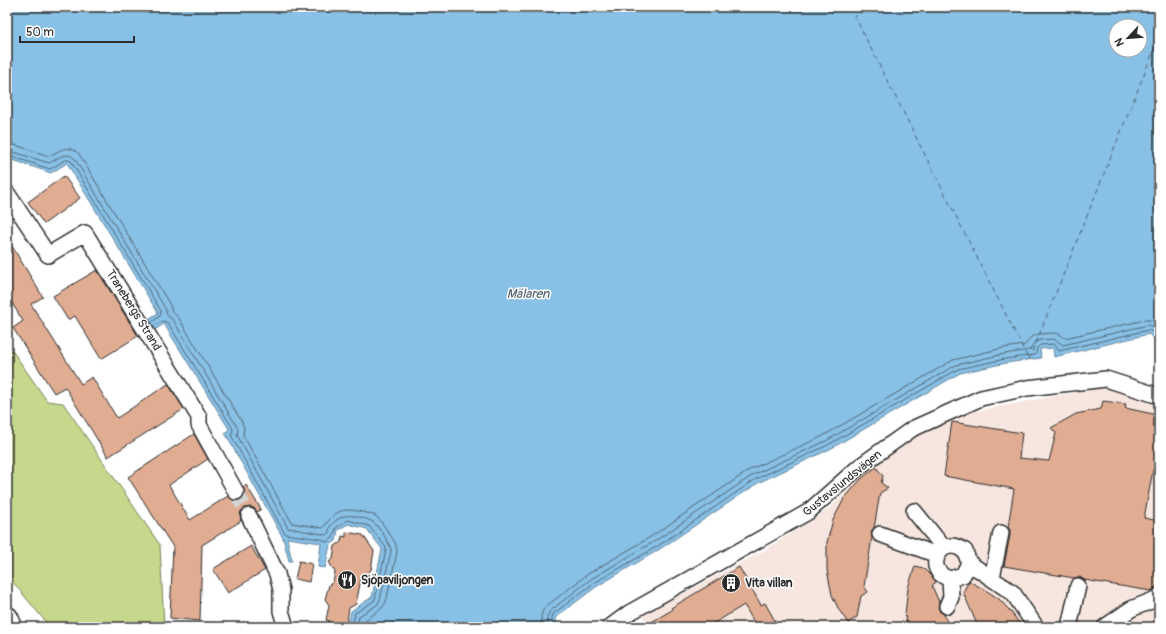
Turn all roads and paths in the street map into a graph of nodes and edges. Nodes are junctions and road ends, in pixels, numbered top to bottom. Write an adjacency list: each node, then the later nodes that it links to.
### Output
1 (7, 193): 3 (street, Tranebergs Strand)
2 (1159, 396): 19 (street, Gustavslundsvägen)
3 (236, 492)
4 (914, 511): 8 (street)
5 (249, 516): 18 (street)
6 (1001, 533): 10 (street)
7 (880, 534): 8 (street)
8 (940, 552): 9 (street); 11 (street)
9 (969, 563): 10 (street); 11 (street)
10 (992, 578): 20 (street)
11 (950, 579): 14 (street)
12 (1078, 586): 21 (street)
13 (1159, 596): 22 (street)
14 (947, 606)
15 (7, 618): 17 (main road)
16 (7, 624): 17 (main road)
17 (10, 627)
18 (286, 627)
19 (610, 627)
20 (1036, 627)
21 (1069, 627)
22 (1105, 627)

